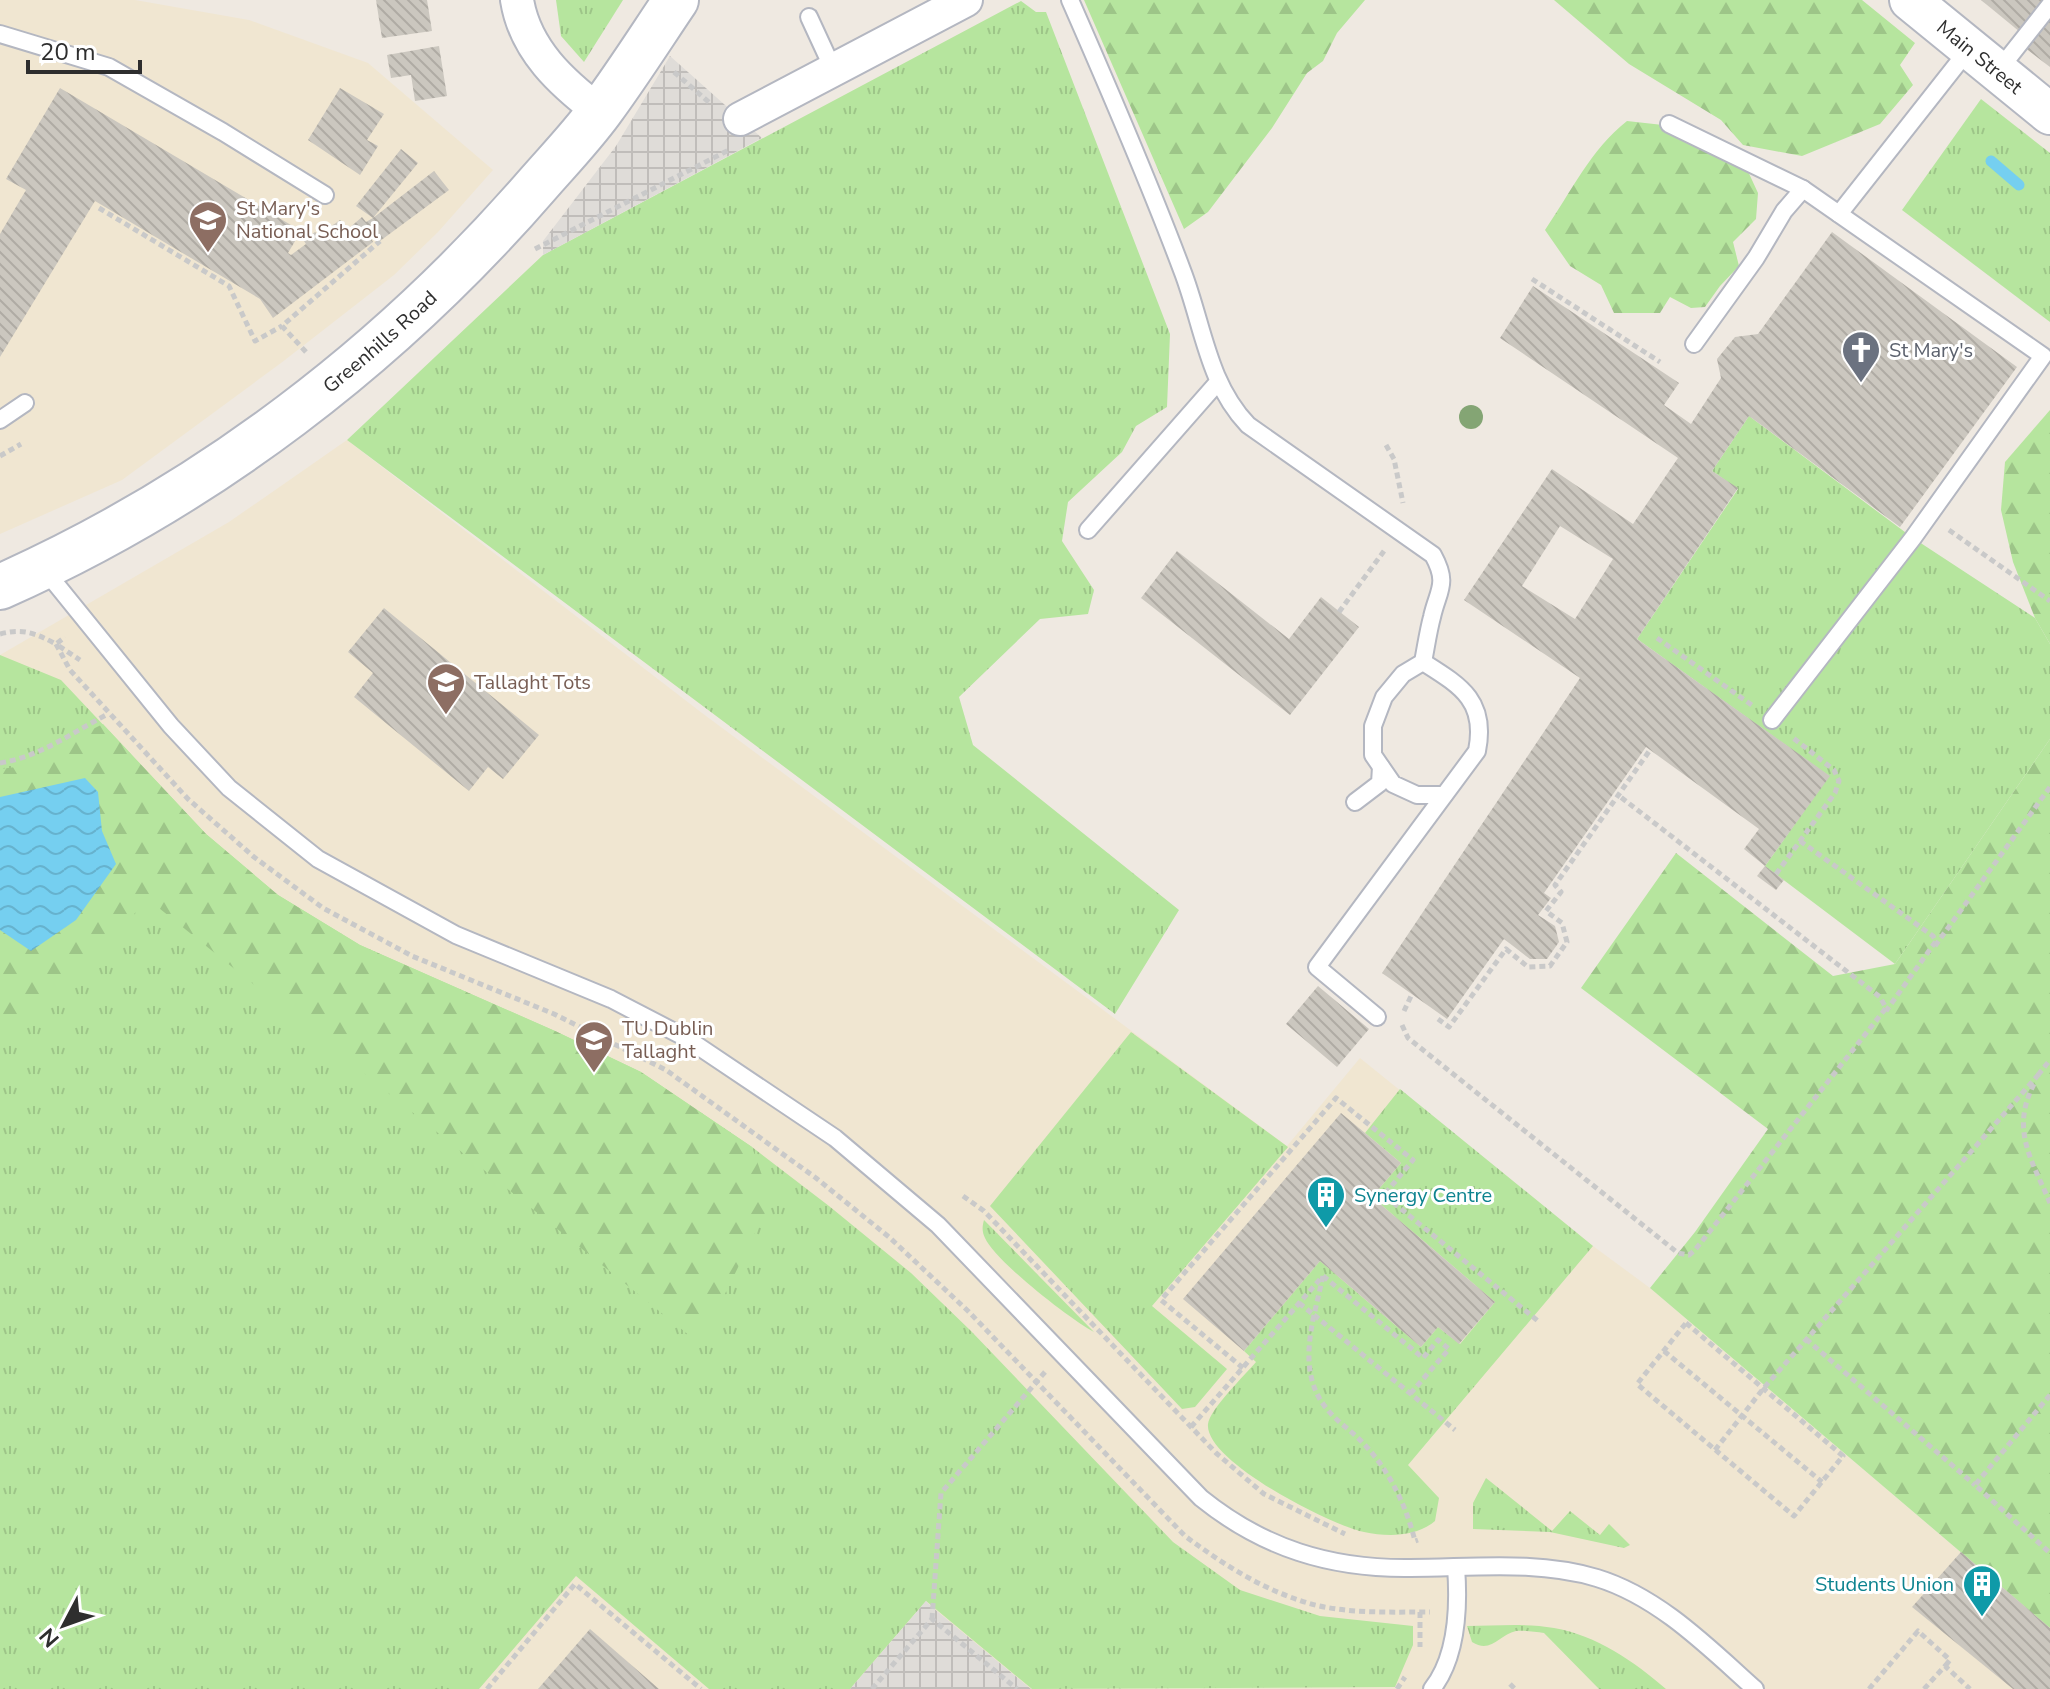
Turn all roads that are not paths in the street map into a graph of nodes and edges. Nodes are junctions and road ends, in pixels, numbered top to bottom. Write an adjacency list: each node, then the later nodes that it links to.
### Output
1 (517, 0): 11 (street)
2 (676, 0): 11 (main road, Greenhills Road)
3 (966, 0): 10 (street)
4 (1070, 0): 19 (lane)
5 (1910, 0): 9 (street, Main Street)
6 (2050, 5): 9 (lane)
7 (809, 17): 10 (lane)
8 (0, 34): 16 (lane)
9 (1983, 61): 12 (street, Main Street); 17 (lane)
10 (833, 69): 14 (street)
11 (600, 112): 23 (main road, Greenhills Road)
12 (2050, 114)
13 (1669, 124): 15 (lane)
14 (736, 134)
15 (1803, 189): 17 (lane); 18 (lane)
16 (325, 195)
17 (1839, 214): 26 (lane)
18 (1694, 344)
19 (1218, 382): 22 (lane); 25 (lane)
20 (25, 403): 21 (lane)
21 (0, 420)
22 (1088, 530)
23 (43, 568): 24 (main road, Greenhills Road); 31 (lane)
24 (0, 587)
25 (1423, 662): 27 (lane); 28 (lane)
26 (1772, 720)
27 (1381, 767): 28 (lane); 29 (lane)
28 (1444, 795): 30 (lane)
29 (1355, 802)
30 (1377, 1017)
31 (1456, 1567): 32 (lane); 33 (lane)
32 (1432, 1689)
33 (1755, 1689)

